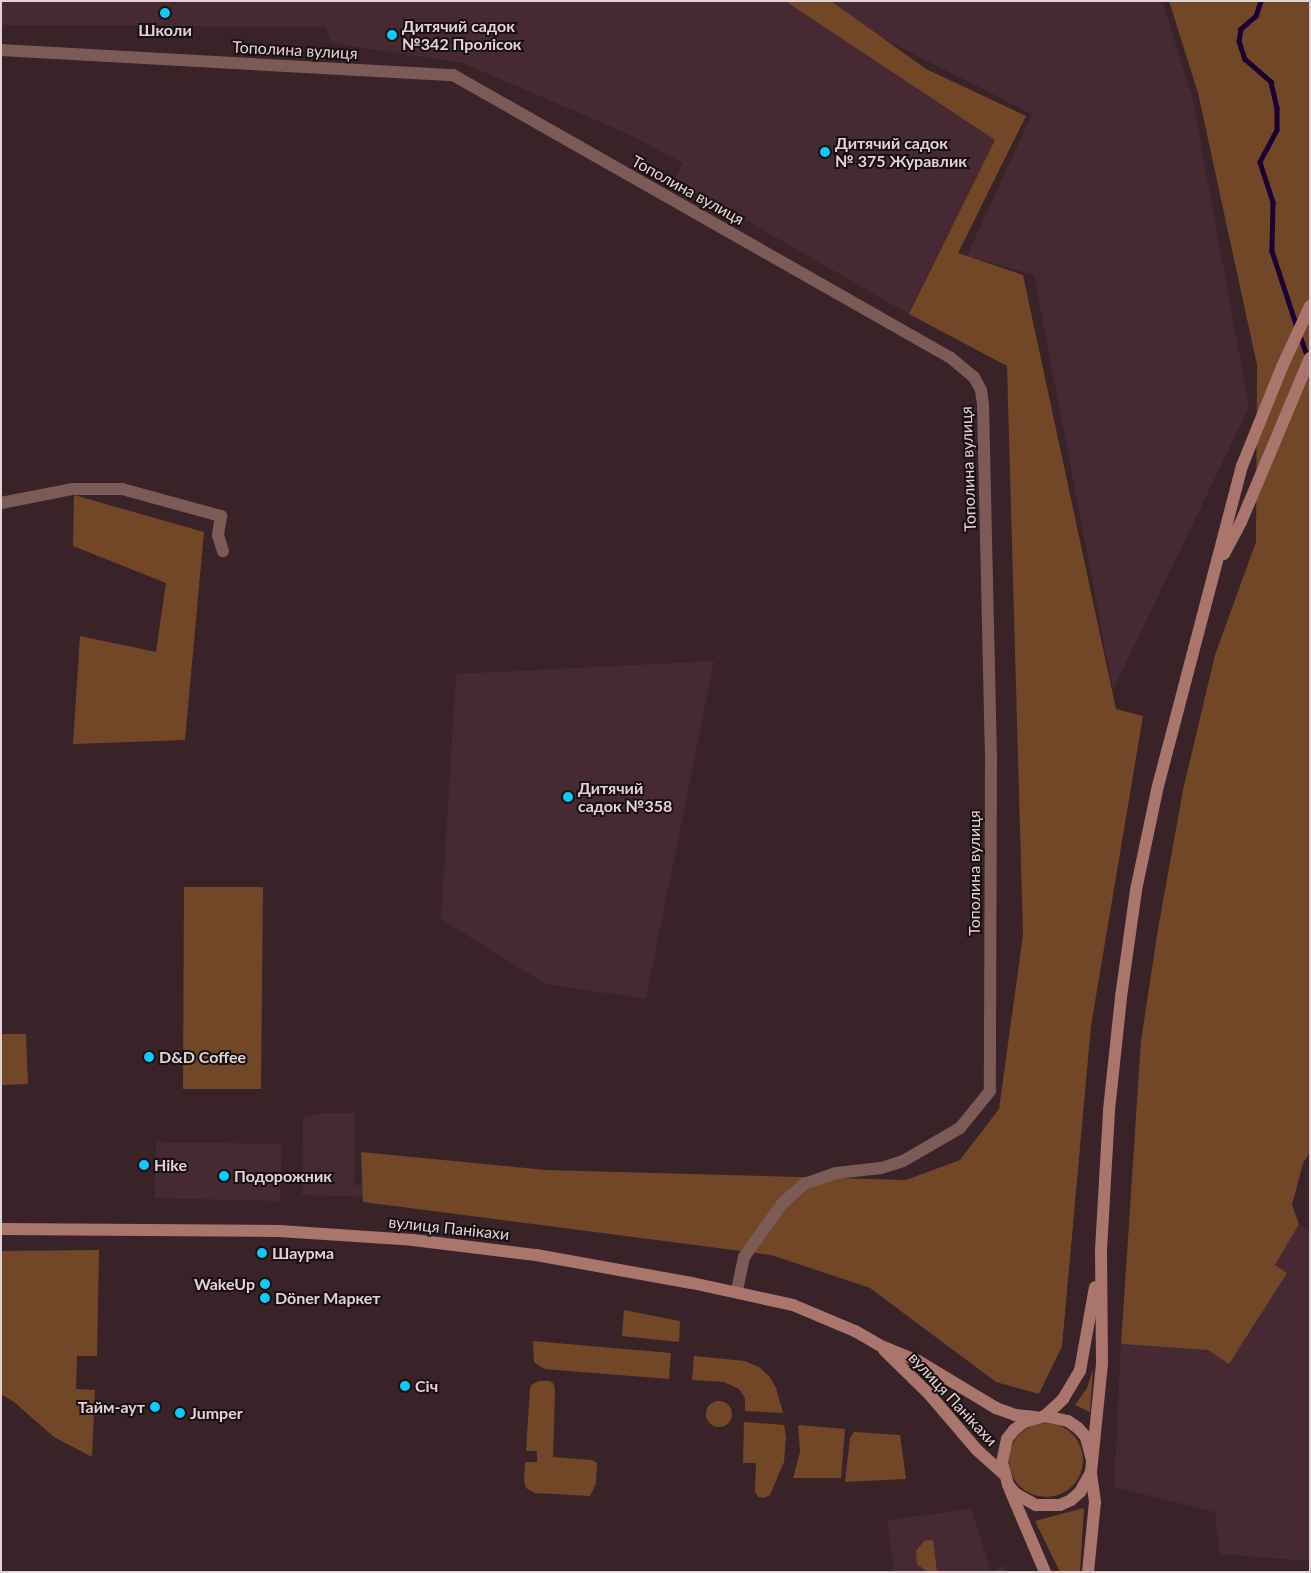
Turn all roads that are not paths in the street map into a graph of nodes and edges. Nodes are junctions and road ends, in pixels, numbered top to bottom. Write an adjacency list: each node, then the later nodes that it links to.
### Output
1 (1, 50): 9 (street, Тополина вулиця)
2 (1310, 306): 6 (main road)
3 (1310, 358): 6 (main road)
4 (1, 503): 5 (street)
5 (223, 551)
6 (1217, 567): 8 (main road)
7 (1, 1229): 9 (main road, вулиця Панікахи)
8 (1101, 1250): 11 (main road); 12 (main road)
9 (737, 1292): 10 (main road, вулиця Панікахи)
10 (878, 1345): 11 (main road, вулиця Панікахи); 13 (main road, вулиця Панікахи)
11 (1040, 1417): 12 (main road); 13 (main road)
12 (1092, 1466): 13 (main road); 15 (main road)
13 (1006, 1480): 14 (main road, вулиця Панікахи)
14 (1045, 1572)
15 (1088, 1572)

